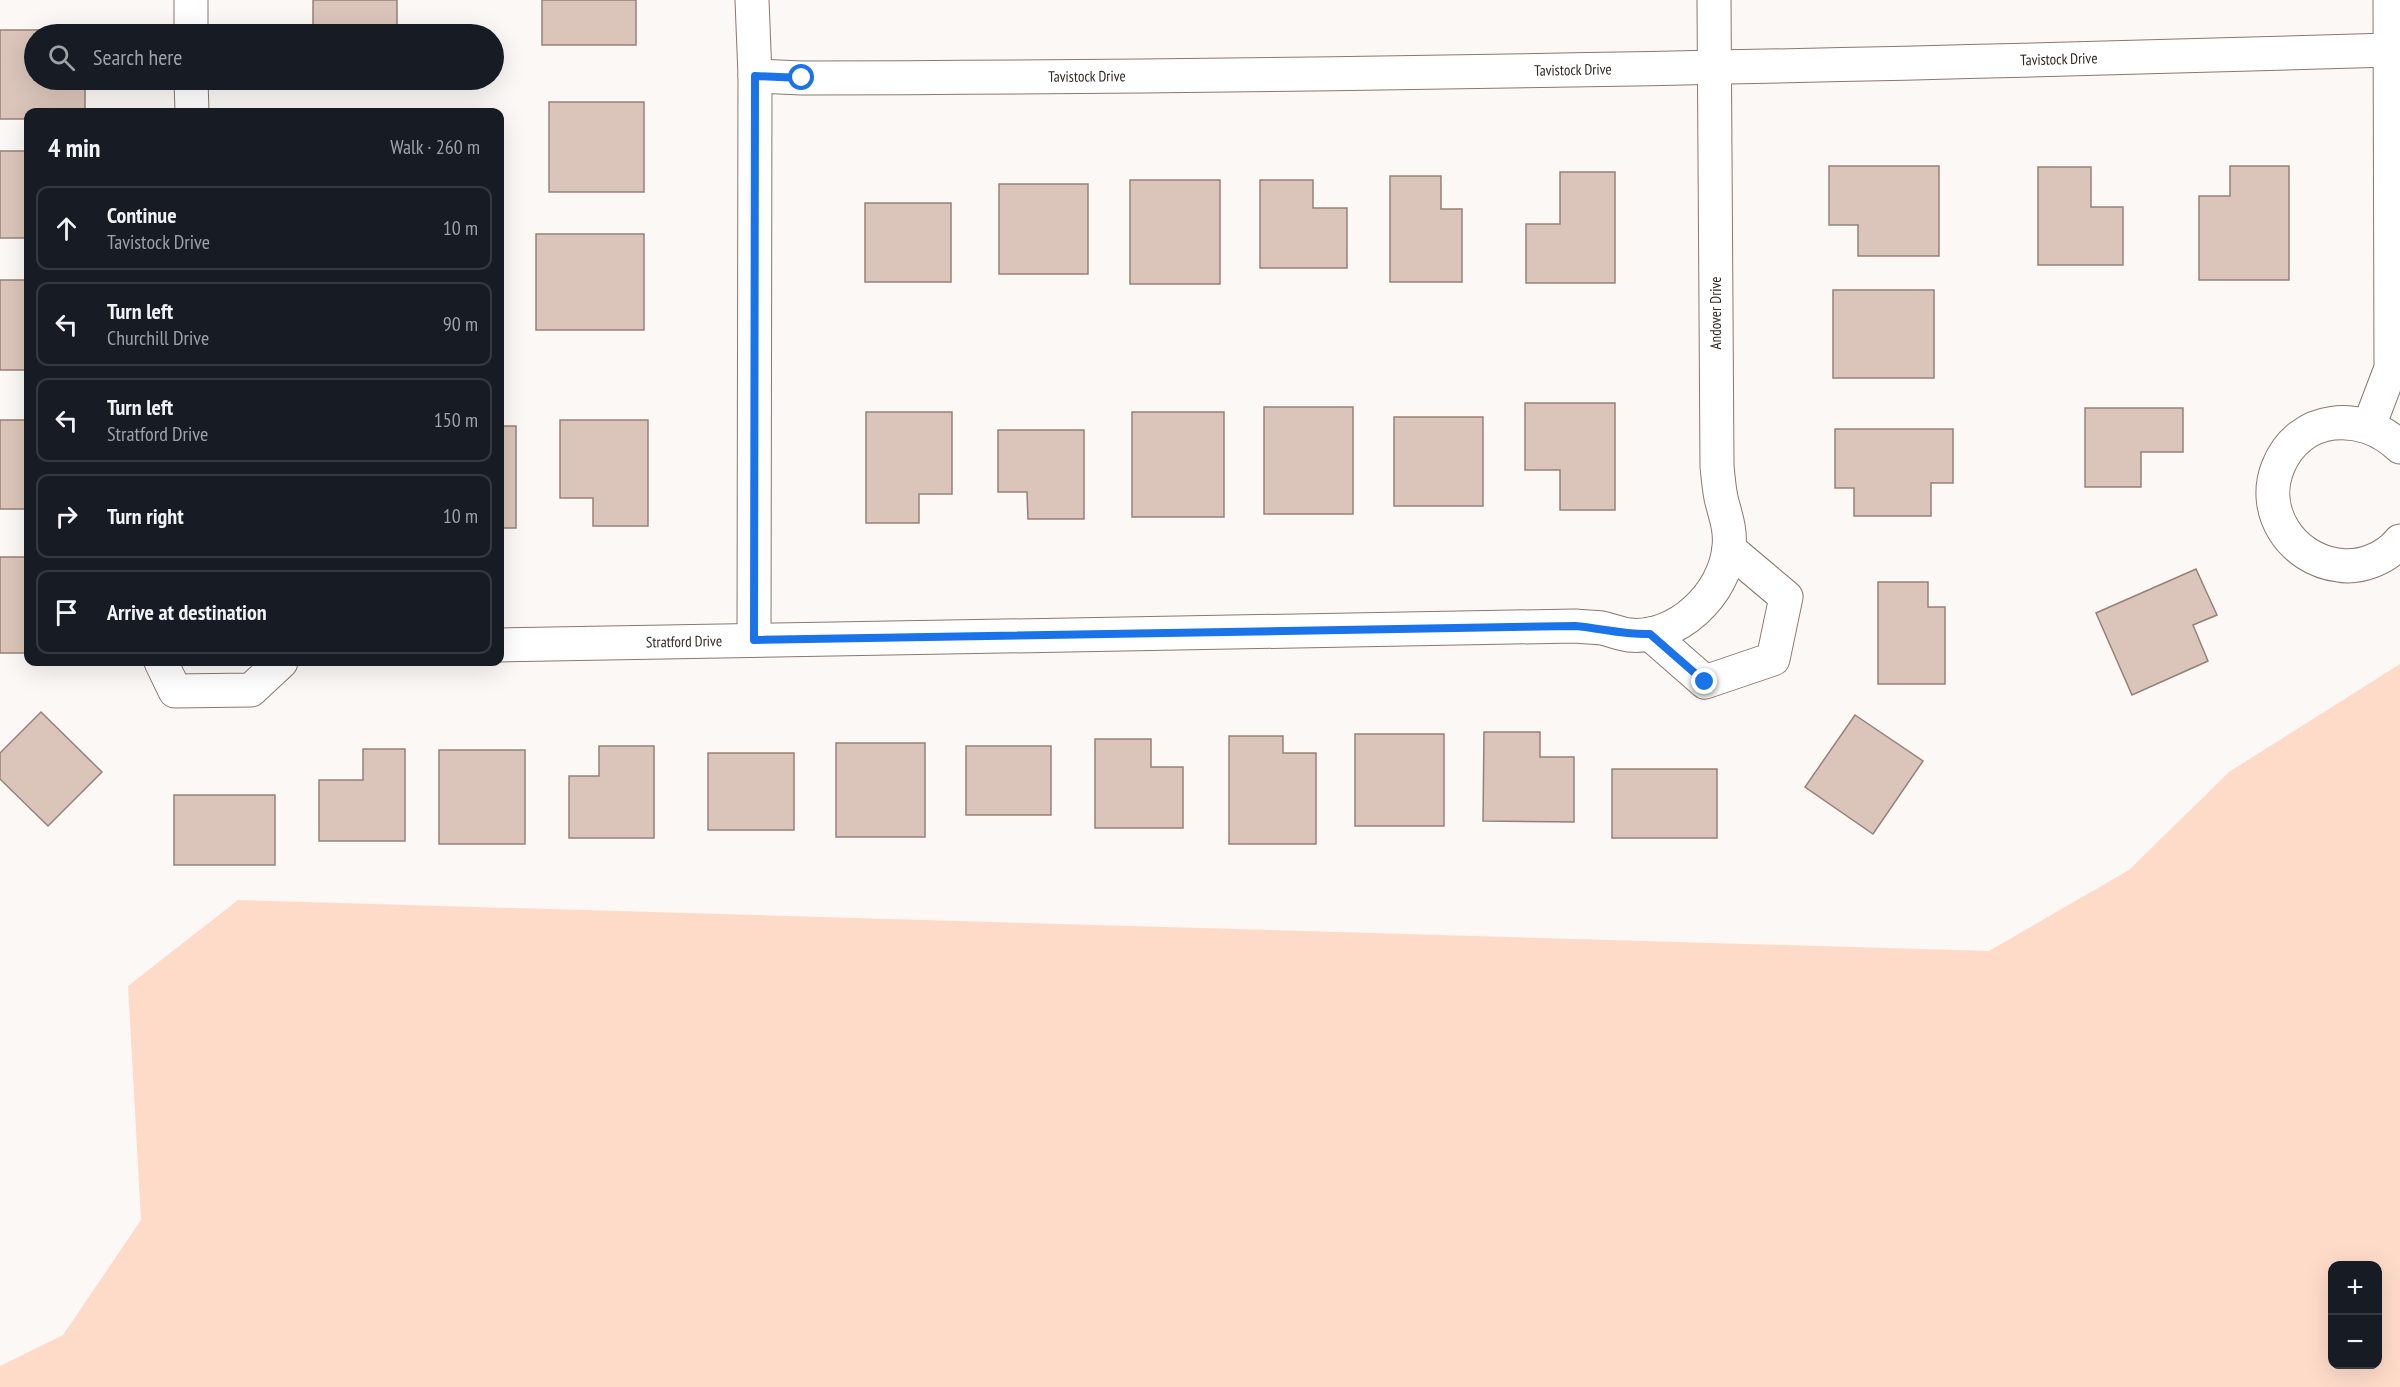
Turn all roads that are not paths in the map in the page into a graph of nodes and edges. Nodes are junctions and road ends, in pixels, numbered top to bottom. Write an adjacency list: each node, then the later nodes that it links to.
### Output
1 (191, 0): 5 (street)
2 (752, 0): 8 (street)
3 (1714, 0): 7 (street, Andover Drive)
4 (2390, 0): 6 (street)
5 (191, 24)
6 (2390, 50): 7 (street, Tavistock Drive); 11 (street)
7 (1714, 68): 8 (street, Tavistock Drive); 14 (street, Andover Drive)
8 (755, 76): 17 (street)
9 (191, 90): 10 (street)
10 (192, 108)
11 (2369, 426): 12 (street); 13 (street)
12 (2400, 447)
13 (2400, 541)
14 (1729, 549): 15 (street, Andover Drive); 16 (street)
15 (1692, 614): 16 (street, Stratford Drive)
16 (1650, 634): 17 (street, Stratford Drive)
17 (754, 640): 18 (street, Stratford Drive)
18 (504, 645)
19 (163, 666): 20 (street)
20 (277, 666)

